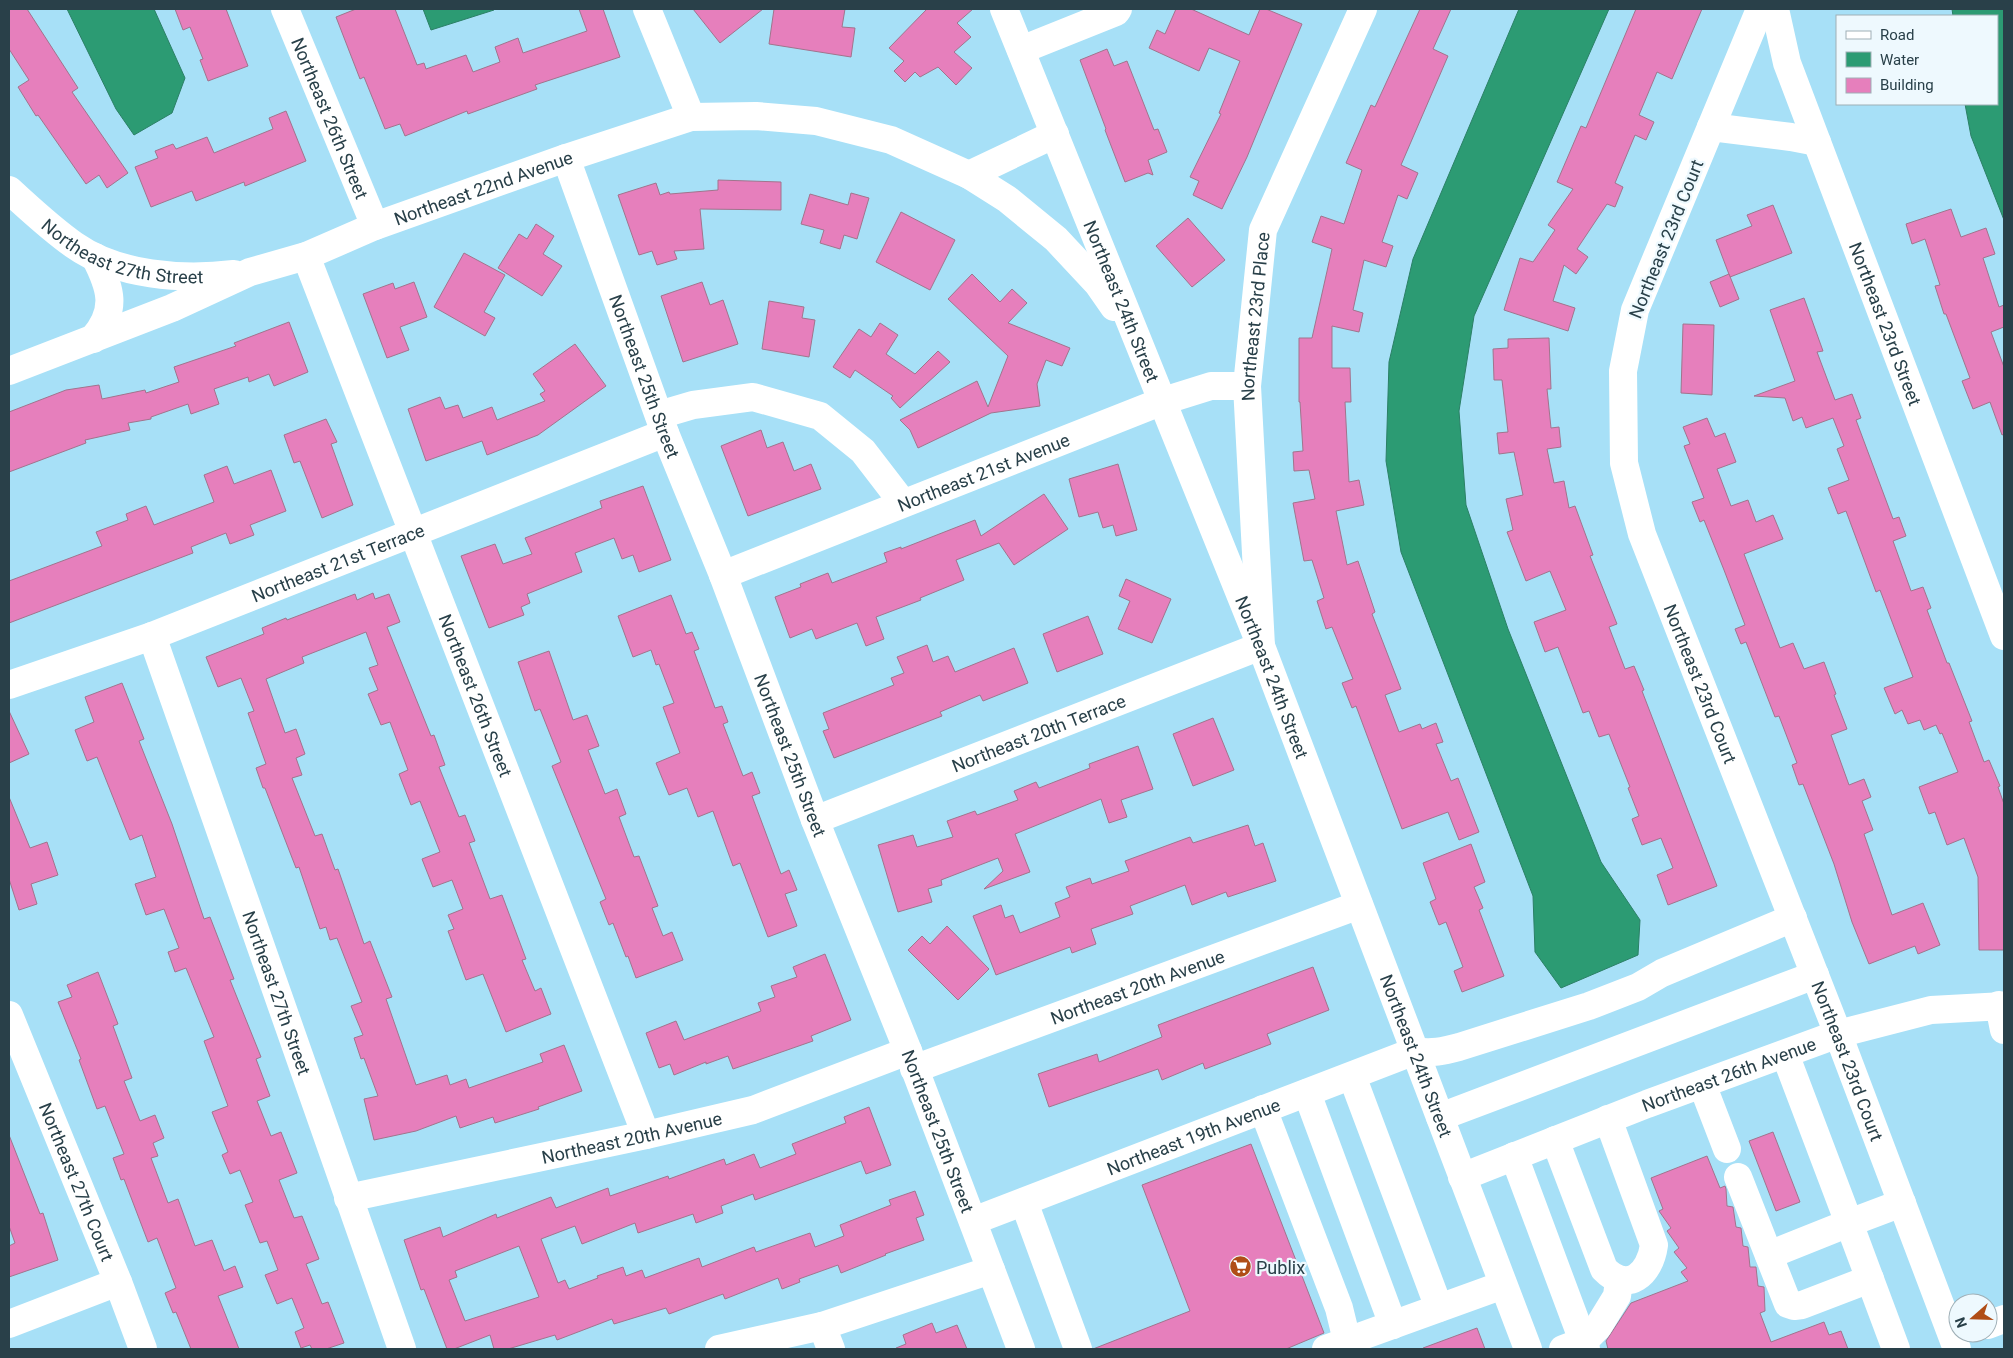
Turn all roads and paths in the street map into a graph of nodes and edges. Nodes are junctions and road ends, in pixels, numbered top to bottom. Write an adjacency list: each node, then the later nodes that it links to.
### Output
1 (286, 9): 16 (street, Northeast 26th Street)
2 (647, 9): 9 (street)
3 (1004, 9): 8 (street, Northeast 24th Street)
4 (1118, 9): 8 (street)
5 (1363, 9): 23 (street, Northeast 23rd Place)
6 (1760, 9): 10 (street, Northeast 23rd Court)
7 (1775, 9): 12 (street, Northeast 23rd Street)
8 (1021, 50): 11 (street, Northeast 24th Street)
9 (692, 117): 13 (street, Northeast 22nd Avenue); 14 (street, Northeast 22nd Avenue)
10 (1711, 127): 12 (street); 35 (street, Northeast 23rd Court)
11 (1055, 134): 14 (street); 21 (street, Northeast 24th Street)
12 (1818, 142): 30 (street, Northeast 23rd Street)
13 (566, 158): 16 (street, Northeast 22nd Avenue); 25 (street, Northeast 25th Street)
14 (969, 175): 21 (street, Northeast 22nd Avenue)
15 (9, 190): 18 (street, Northeast 27th Street)
16 (375, 226): 17 (street, Northeast 22nd Avenue)
17 (306, 256): 19 (street, Northeast 22nd Avenue); 27 (street, Northeast 26th Street)
18 (95, 257): 19 (street, Northeast 27th Street); 20 (street)
19 (250, 272): 20 (street, Northeast 22nd Avenue)
20 (93, 339): 22 (street, Northeast 22nd Avenue)
21 (1145, 357): 24 (street, Northeast 24th Street)
22 (9, 371)
23 (1247, 386): 24 (street, Northeast 21st Avenue); 31 (street, Northeast 23rd Place)
24 (1163, 401): 26 (street, Northeast 21st Avenue); 31 (street, Northeast 24th Street)
25 (662, 424): 26 (street, Northeast 21st Terrace); 27 (street, Northeast 21st Terrace); 28 (street, Northeast 25th Street)
26 (903, 503): 28 (street, Northeast 21st Avenue)
27 (413, 533): 29 (street, Northeast 21st Terrace); 49 (street, Northeast 26th Street)
28 (723, 575): 33 (street, Northeast 25th Street)
29 (152, 636): 32 (street, Northeast 21st Terrace); 55 (street, Northeast 27th Street)
30 (2004, 636)
31 (1261, 646): 33 (street, Northeast 20th Terrace); 34 (street, Northeast 24th Street)
32 (9, 686)
33 (815, 820): 42 (street, Northeast 25th Street)
34 (1360, 905): 40 (street, Northeast 24th Street); 42 (street, Northeast 20th Avenue)
35 (1793, 918): 36 (street, Northeast 23rd Court); 40 (street)
36 (1815, 975): 39 (street, Northeast 23rd Court); 47 (street)
37 (2002, 1014): 39 (street, Northeast 26th Avenue)
38 (9, 1015): 64 (street, Northeast 27th Court)
39 (1838, 1034): 41 (street, Northeast 26th Avenue); 57 (street, Northeast 23rd Court)
40 (1415, 1051): 43 (street, Northeast 19th Avenue); 47 (street, Northeast 24th Street)
41 (1785, 1054): 44 (street, Northeast 26th Avenue); 59 (street)
42 (911, 1060): 49 (street, Northeast 20th Avenue); 58 (street, Northeast 25th Street)
43 (1352, 1076): 45 (street, Northeast 19th Avenue); 66 (street)
44 (1702, 1084): 48 (street, Northeast 26th Avenue); 51 (street)
45 (1307, 1093): 46 (street, Northeast 19th Avenue); 69 (street)
46 (1263, 1110): 56 (street, Northeast 19th Avenue); 71 (street)
47 (1440, 1117): 53 (street, Northeast 24th Street)
48 (1608, 1119): 50 (street, Northeast 26th Avenue); 63 (street)
49 (646, 1135): 55 (street, Northeast 20th Avenue)
50 (1555, 1140): 52 (street, Northeast 26th Avenue); 63 (street)
51 (1727, 1148)
52 (1514, 1156): 53 (street, Northeast 26th Avenue); 72 (street)
53 (1462, 1177): 65 (street, Northeast 24th Street)
54 (1738, 1177): 60 (street)
55 (348, 1198): 74 (street, Northeast 27th Street)
56 (1024, 1202): 58 (street, Northeast 19th Avenue); 77 (street)
57 (1902, 1203): 59 (street); 67 (street, Northeast 23rd Court)
58 (973, 1221): 61 (street, Northeast 25th Street)
59 (1849, 1223): 60 (street); 62 (street)
60 (1769, 1255): 62 (street)
61 (991, 1270): 70 (street); 76 (street, Northeast 25th Street)
62 (1870, 1279): 79 (street)
63 (1619, 1280): 72 (street)
64 (118, 1282): 68 (street); 73 (street, Northeast 27th Court)
65 (1503, 1285): 66 (street); 78 (street, Northeast 24th Street)
66 (1439, 1308): 69 (street)
67 (1948, 1314)
68 (9, 1324)
69 (1393, 1325): 71 (street)
70 (826, 1338): 75 (street)
71 (1340, 1347)
72 (1578, 1347)
73 (143, 1349)
74 (402, 1349)
75 (719, 1349)
76 (1021, 1349)
77 (1078, 1349)
78 (1528, 1349)
79 (1896, 1349)

